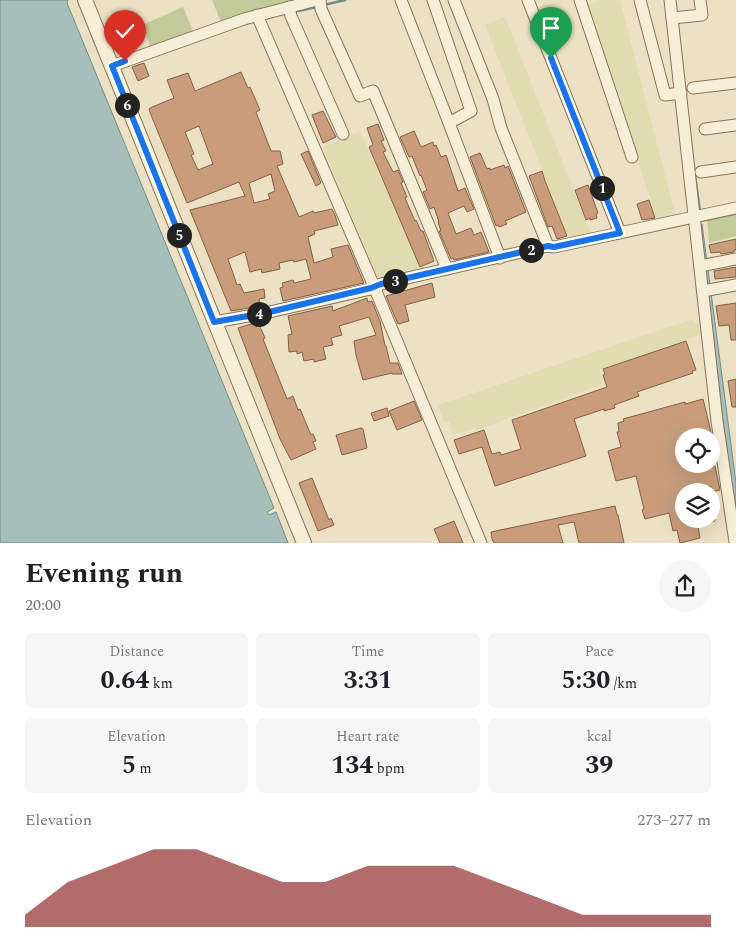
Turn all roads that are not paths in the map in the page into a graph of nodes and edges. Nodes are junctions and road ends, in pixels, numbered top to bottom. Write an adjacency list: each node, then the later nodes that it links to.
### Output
1 (85, 0): 14 (street)
2 (401, 0): 18 (street)
3 (433, 0): 18 (street)
4 (454, 0): 28 (street)
5 (528, 0): 27 (street)
6 (580, 0): 22 (street)
7 (640, 0): 17 (street)
8 (670, 0): 13 (street)
9 (700, 0): 13 (street)
10 (319, 3): 11 (street); 32 (street)
11 (289, 11): 12 (street); 21 (street)
12 (257, 15): 14 (street); 34 (street)
13 (674, 18): 17 (street)
14 (112, 66): 36 (street)
15 (736, 83): 16 (street)
16 (693, 88)
17 (681, 93): 26 (street)
18 (449, 124): 29 (street)
19 (736, 125): 20 (street)
20 (705, 130)
21 (343, 134)
22 (632, 157)
23 (736, 167): 24 (street)
24 (702, 172)
25 (736, 208): 26 (street)
26 (698, 216): 27 (street); 31 (street)
27 (620, 233): 28 (street)
28 (548, 246): 29 (street)
29 (500, 258): 32 (street)
30 (736, 259): 31 (street)
31 (704, 265): 35 (street)
32 (446, 269): 34 (street)
33 (736, 285): 35 (street)
34 (377, 286): 36 (street); 40 (street)
35 (707, 290): 37 (street)
36 (214, 322): 39 (street)
37 (733, 504): 38 (street)
38 (733, 542)
39 (304, 543)
40 (481, 543)

